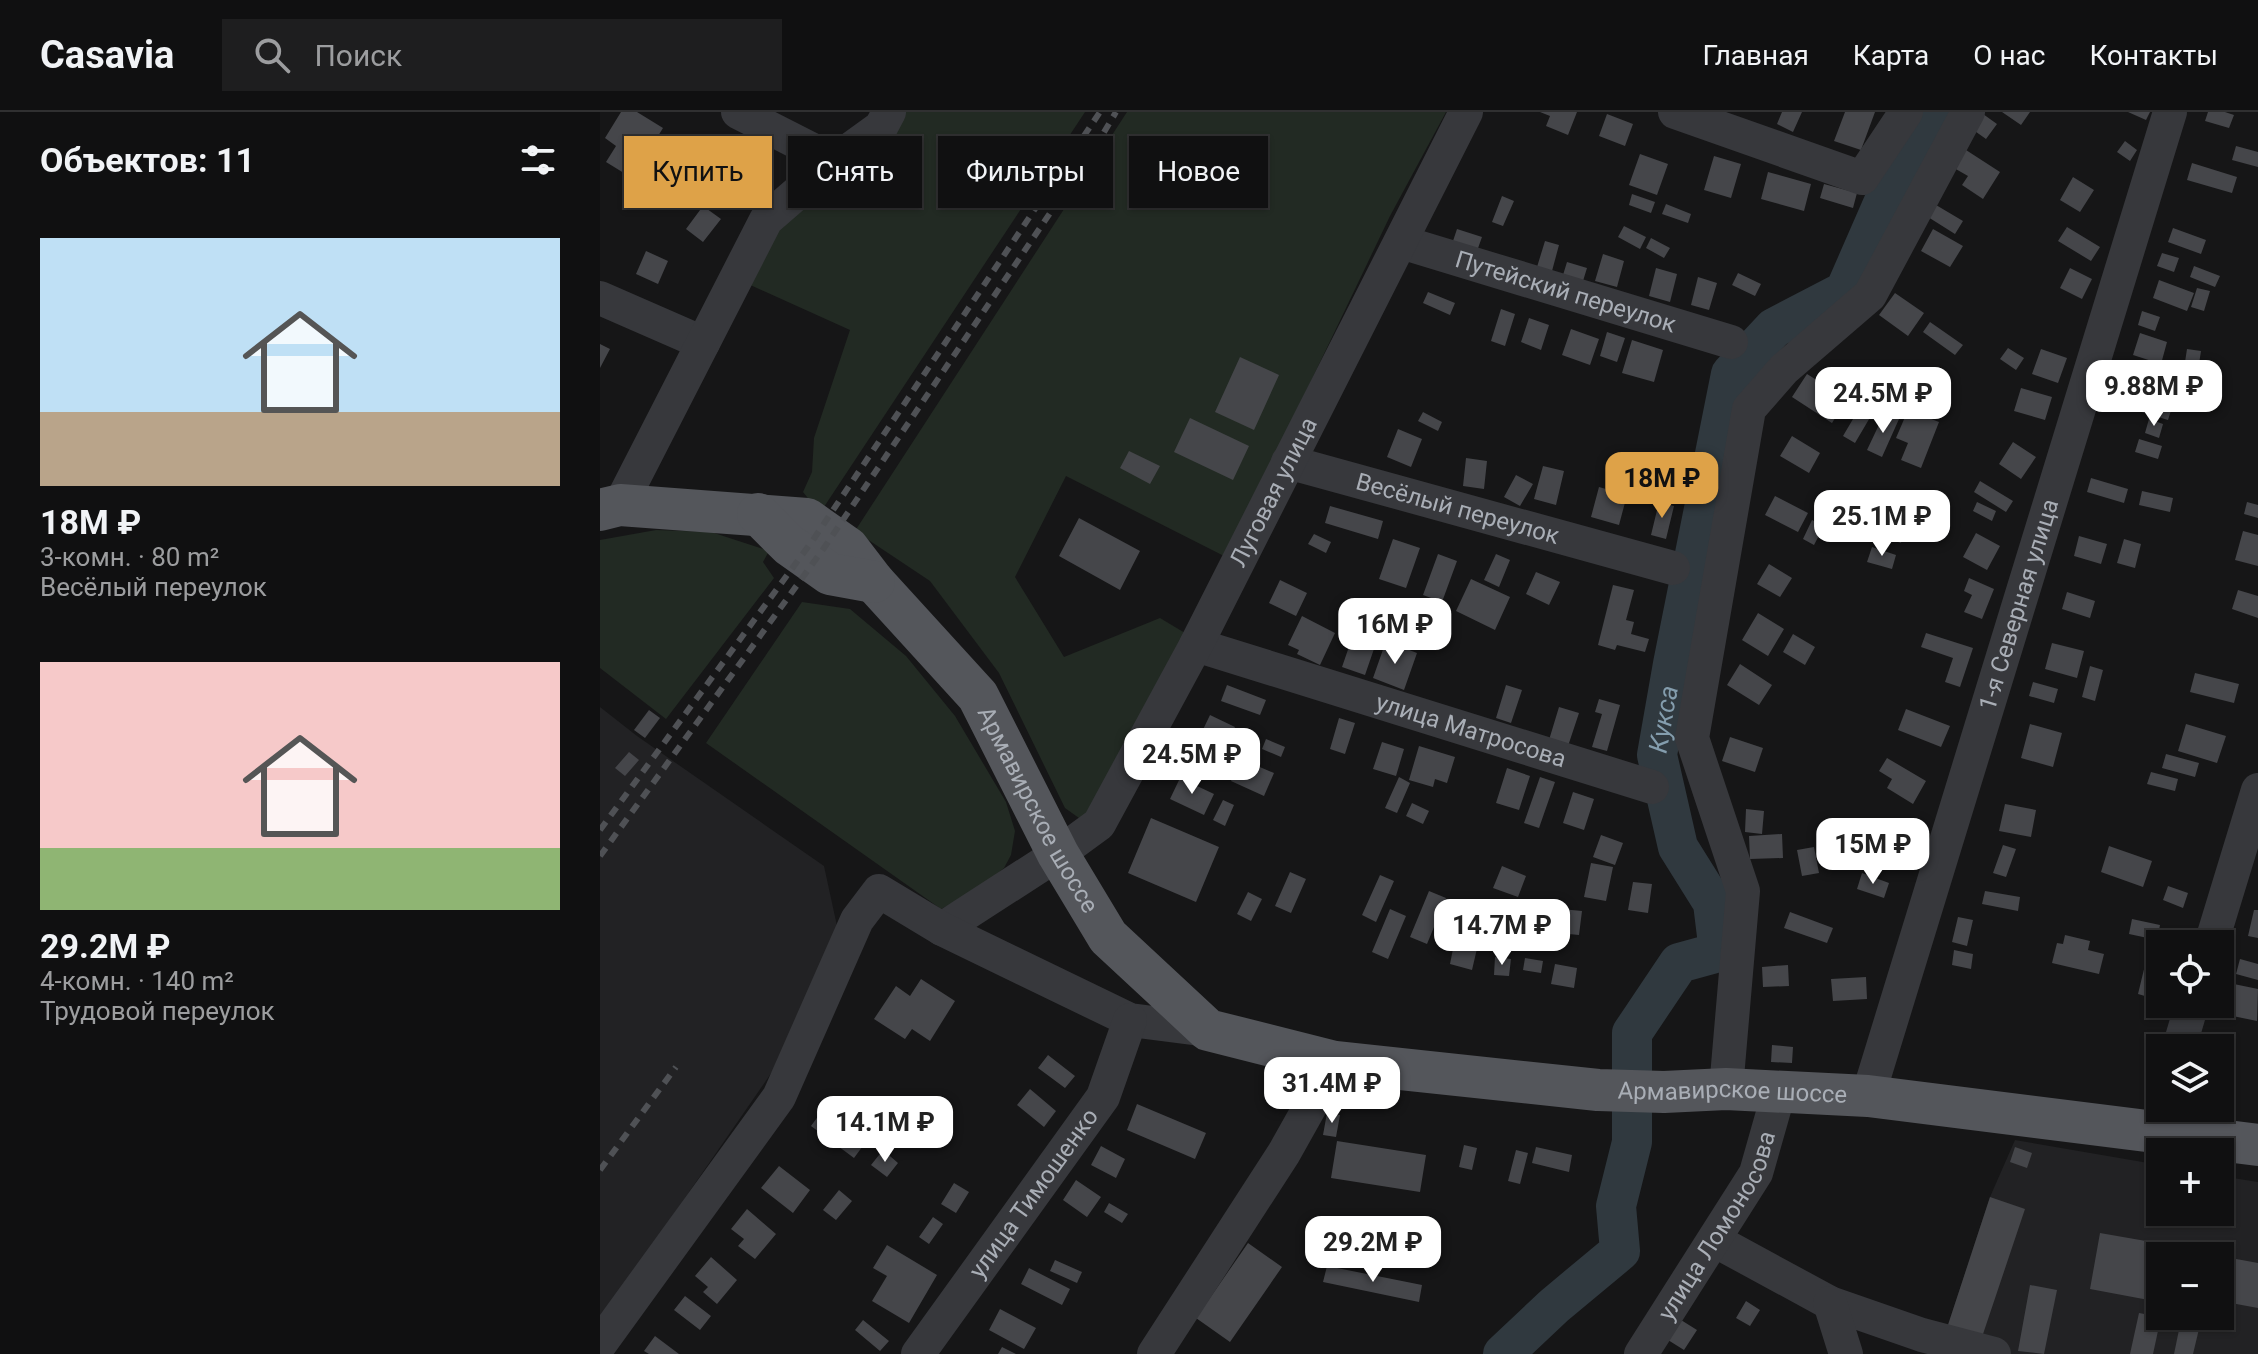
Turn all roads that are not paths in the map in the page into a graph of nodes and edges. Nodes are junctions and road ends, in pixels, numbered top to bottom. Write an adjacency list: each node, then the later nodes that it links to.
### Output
1 (738, 112): 9 (street)
2 (889, 112): 8 (street)
3 (1466, 112): 11 (street, Луговая улица)
4 (1675, 112): 5 (street)
5 (1906, 112)
6 (1968, 112): 27 (street)
7 (2170, 112): 29 (street, 1-я Северная улица)
8 (869, 136)
9 (788, 138)
10 (788, 201): 14 (street)
11 (1401, 242): 13 (street, Путейский переулок); 15 (street, Луговая улица)
12 (600, 298): 14 (street)
13 (1731, 342)
14 (703, 343): 16 (street)
15 (1288, 462): 17 (street, Весёлый переулок); 18 (street, Луговая улица)
16 (610, 508): 21 (main road, Армавирское шоссе)
17 (1673, 568)
18 (1196, 645): 19 (street, улица Матросова); 21 (street, Луговая улица)
19 (1652, 787)
20 (2258, 790): 23 (street)
21 (1058, 854): 22 (street, Луговая улица); 25 (main road, Армавирское шоссе)
22 (942, 929): 24 (street, Армавирское шоссе); 35 (street, Армавирское шоссе)
23 (2215, 930)
24 (1130, 1020): 25 (street, Армавирское шоссе); 37 (street, улица Тимошенко)
25 (1208, 1030): 26 (main road, Армавирское шоссе)
26 (1335, 1062): 27 (main road, Армавирское шоссе); 38 (street)
27 (1726, 1089): 28 (main road, Армавирское шоссе)
28 (1779, 1092): 29 (main road, Армавирское шоссе); 33 (street, улица Ломоносова)
29 (1868, 1096): 30 (main road, Армавирское шоссе)
30 (2146, 1118)
31 (2169, 1122): 32 (main road, Армавирское шоссе)
32 (2258, 1145)
33 (1714, 1240): 34 (street); 39 (street, улица Ломоносова)
34 (1830, 1303): 36 (street); 40 (street)
35 (600, 1344)
36 (1918, 1345): 41 (street)
37 (918, 1354)
38 (1154, 1354)
39 (1641, 1354)
40 (1846, 1354)
41 (1994, 1354)

